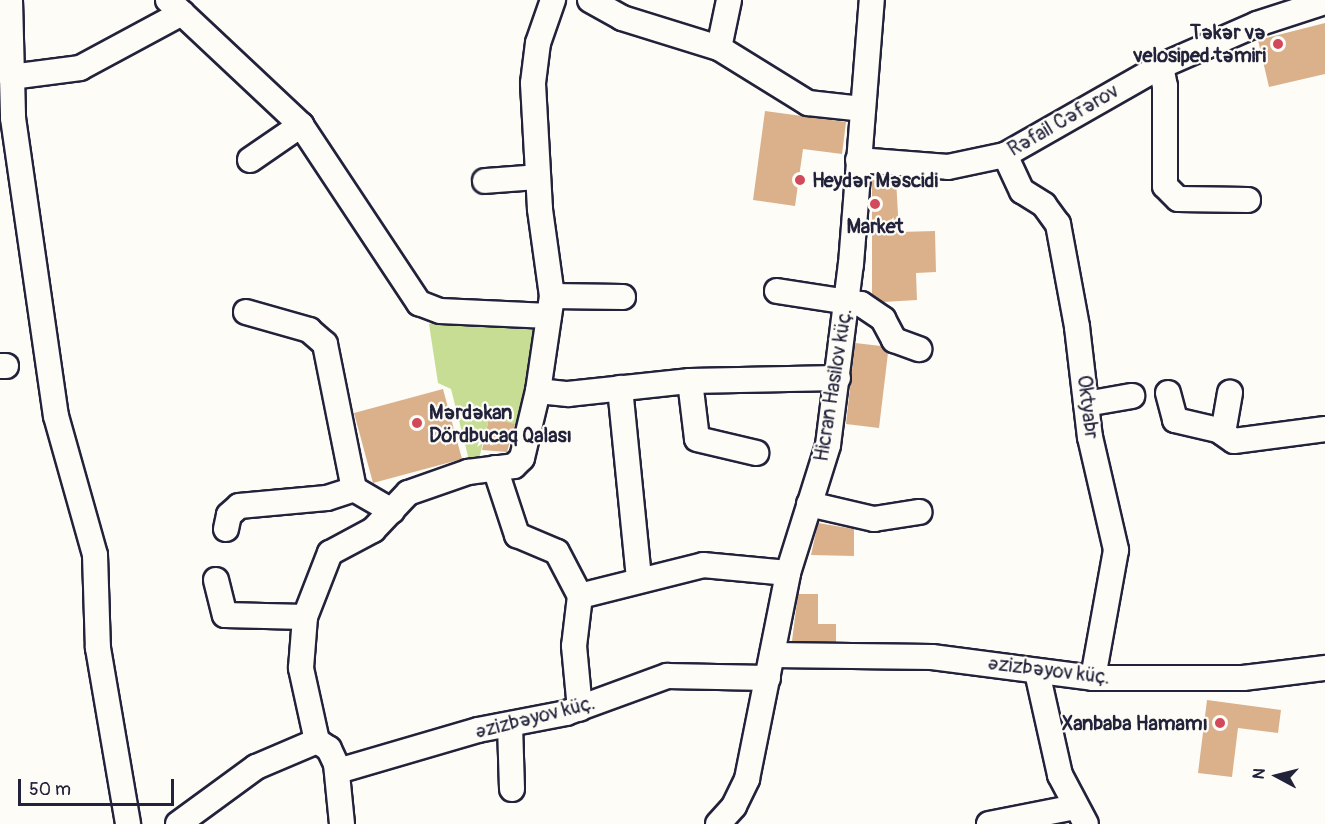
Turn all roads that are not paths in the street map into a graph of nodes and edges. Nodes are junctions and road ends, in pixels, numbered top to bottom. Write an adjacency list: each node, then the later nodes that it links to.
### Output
1 (10, 0): 10 (street)
2 (553, 0): 16 (street)
3 (590, 0): 8 (street)
4 (729, 0): 8 (street)
5 (872, 0): 11 (street, Hicran Hasilov küç.)
6 (1325, 3): 9 (street, Rəfail Cəfərov)
7 (175, 6): 10 (street); 12 (street)
8 (719, 48): 11 (street)
9 (1161, 66): 13 (street, Rəfail Cəfərov); 18 (street)
10 (11, 77): 57 (street)
11 (862, 109): 15 (street, Hicran Hasilov küç.)
12 (301, 125): 14 (street); 22 (street)
13 (1005, 155): 15 (street, Rəfail Cəfərov); 32 (street, Oktyabr)
14 (249, 160)
15 (858, 160): 21 (street, Hicran Hasilov küç.)
16 (538, 177): 17 (street); 22 (street)
17 (484, 182)
18 (1248, 200)
19 (777, 291): 21 (street)
20 (623, 297): 22 (street)
21 (847, 299): 24 (street); 25 (street, Hicran Hasilov küç.)
22 (550, 306): 28 (street)
23 (246, 312): 37 (street)
24 (920, 349)
25 (838, 378): 26 (street); 38 (street, Hicran Hasilov küç.)
26 (690, 381): 27 (street); 35 (street)
27 (620, 388): 28 (street); 43 (street)
28 (538, 391): 36 (street)
29 (1168, 393): 34 (street)
30 (1230, 393): 34 (street)
31 (1132, 396): 32 (street)
32 (1086, 404): 50 (street, Oktyabr)
33 (1325, 429): 34 (street)
34 (1223, 433)
35 (756, 453)
36 (495, 468): 39 (street); 45 (street)
37 (354, 489): 39 (street); 41 (street)
38 (809, 504): 40 (street); 42 (street, Hicran Hasilov küç.)
39 (392, 511): 46 (street)
40 (919, 512)
41 (226, 529)
42 (788, 573): 43 (street); 47 (street, Hicran Hasilov küç.)
43 (639, 578): 45 (street)
44 (216, 580): 46 (street)
45 (580, 596): 51 (street)
46 (305, 617): 53 (street)
47 (770, 667): 49 (street, Əzizbəyov küç.); 51 (street, Əzizbəyov küç.); 60 (street, Hicran Hasilov küç.)
48 (1325, 668): 50 (street, Əzizbəyov küç.)
49 (1037, 672): 50 (street, Əzizbəyov küç.); 56 (street)
50 (1093, 678)
51 (580, 709): 52 (street, Əzizbəyov küç.)
52 (510, 725): 54 (street, Əzizbəyov küç.); 55 (street)
53 (316, 741): 54 (street); 58 (street)
54 (338, 771): 59 (street)
55 (512, 789)
56 (1080, 815): 61 (street)
57 (128, 824)
58 (177, 824)
59 (342, 824)
60 (718, 824)
61 (989, 824)

